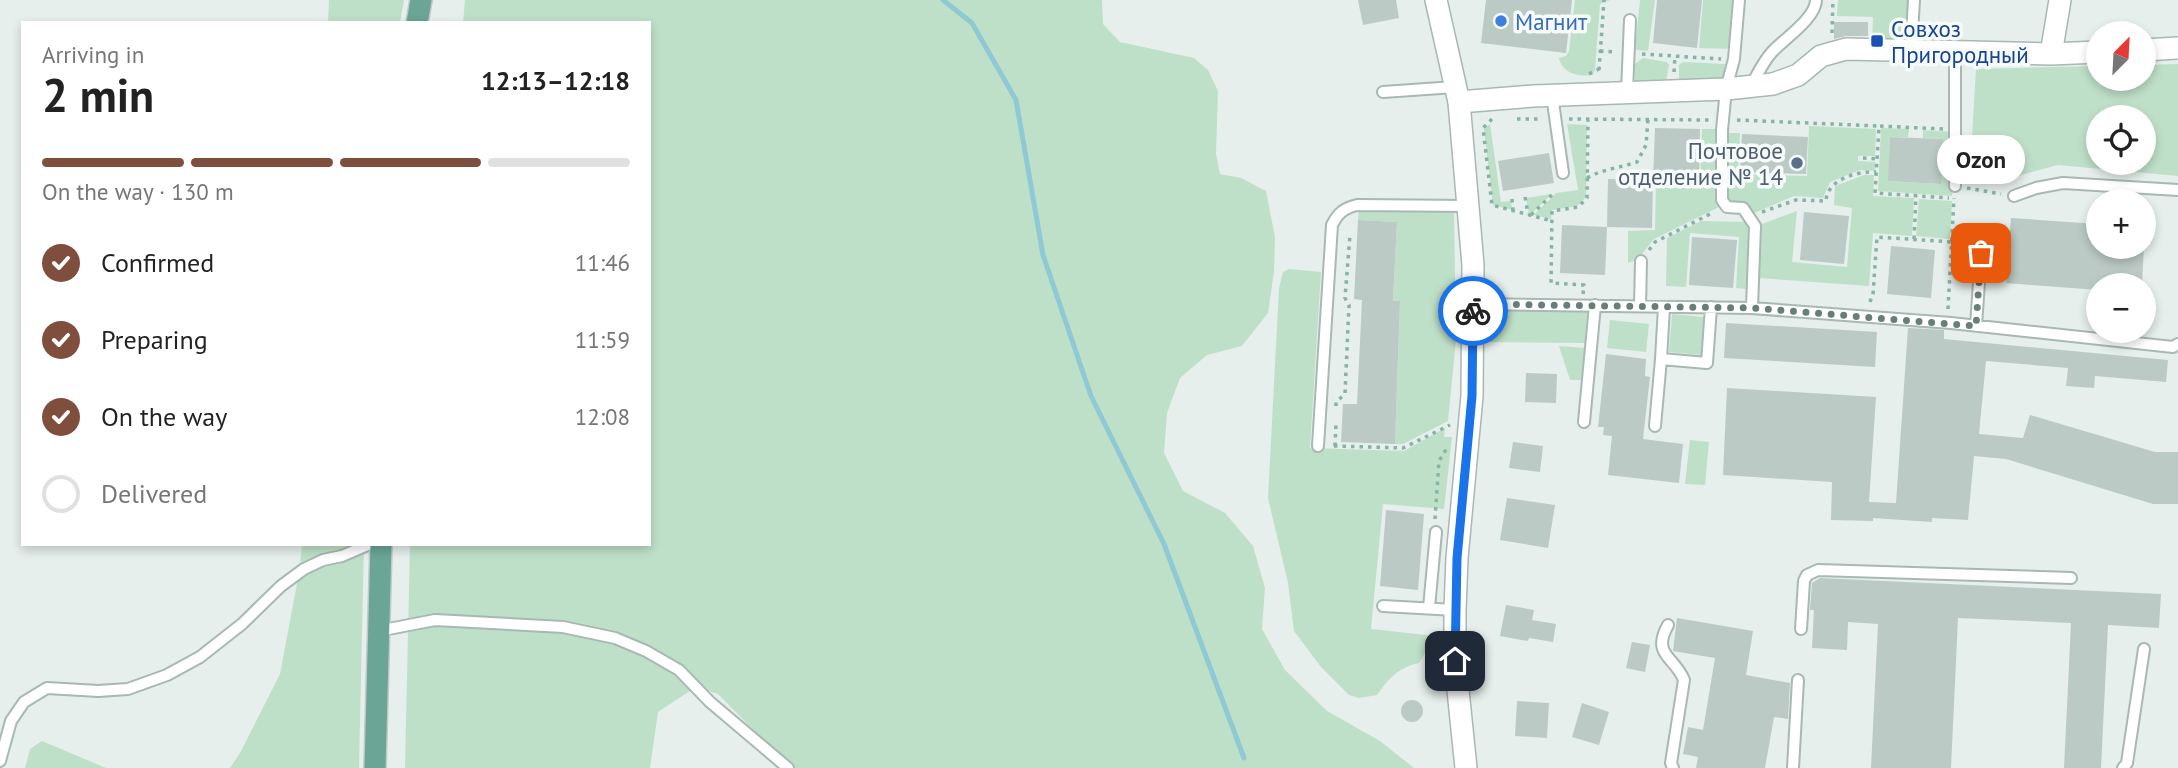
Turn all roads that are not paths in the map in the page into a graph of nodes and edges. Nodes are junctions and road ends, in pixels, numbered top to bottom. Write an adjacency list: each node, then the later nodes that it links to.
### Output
1 (421, 0): 8 (main road)
2 (1436, 0): 19 (street)
3 (1739, 0): 16 (lane)
4 (1816, 0): 15 (lane)
5 (1914, 0): 11 (lane)
6 (2060, 0): 14 (street)
7 (1630, 20): 17 (lane)
8 (417, 21)
9 (2178, 48): 10 (street)
10 (2156, 49)
11 (1911, 51): 12 (street); 15 (street)
12 (1955, 52): 14 (street); 22 (lane)
13 (2086, 53): 14 (street)
14 (2051, 54)
15 (1751, 86): 16 (street)
16 (1726, 89): 17 (street); 33 (lane)
17 (1627, 91): 20 (street)
18 (1383, 92): 19 (lane)
19 (1457, 95): 20 (street); 25 (street)
20 (1552, 95): 21 (lane)
21 (1563, 173)
22 (1955, 186)
23 (2178, 190): 24 (lane)
24 (2014, 196)
25 (1469, 206): 28 (street); 39 (lane)
26 (1993, 253): 34 (lane)
27 (1641, 261): 30 (lane)
28 (1473, 304): 29 (lane); 46 (street)
29 (1589, 305): 30 (lane); 37 (lane)
30 (1640, 306): 31 (lane)
31 (1664, 307): 32 (lane); 36 (lane)
32 (1711, 307): 33 (lane); 36 (lane)
33 (1752, 308): 34 (lane)
34 (1976, 326): 35 (lane)
35 (2178, 344)
36 (1661, 359): 38 (lane)
37 (1584, 422)
38 (1655, 426)
39 (1318, 446)
40 (1436, 531): 45 (lane)
41 (365, 546): 52 (lane)
42 (381, 546): 49 (main road)
43 (2071, 578): 48 (lane)
44 (1383, 606): 45 (lane)
45 (1429, 608): 46 (lane)
46 (1455, 610): 55 (street)
47 (1668, 625): 56 (lane)
48 (1801, 629)
49 (378, 631): 53 (main road); 54 (lane)
50 (2144, 649): 58 (lane)
51 (1798, 680): 57 (lane)
52 (0, 761)
53 (375, 768)
54 (788, 768)
55 (1466, 768)
56 (1673, 768)
57 (1793, 768)
58 (2123, 768)

